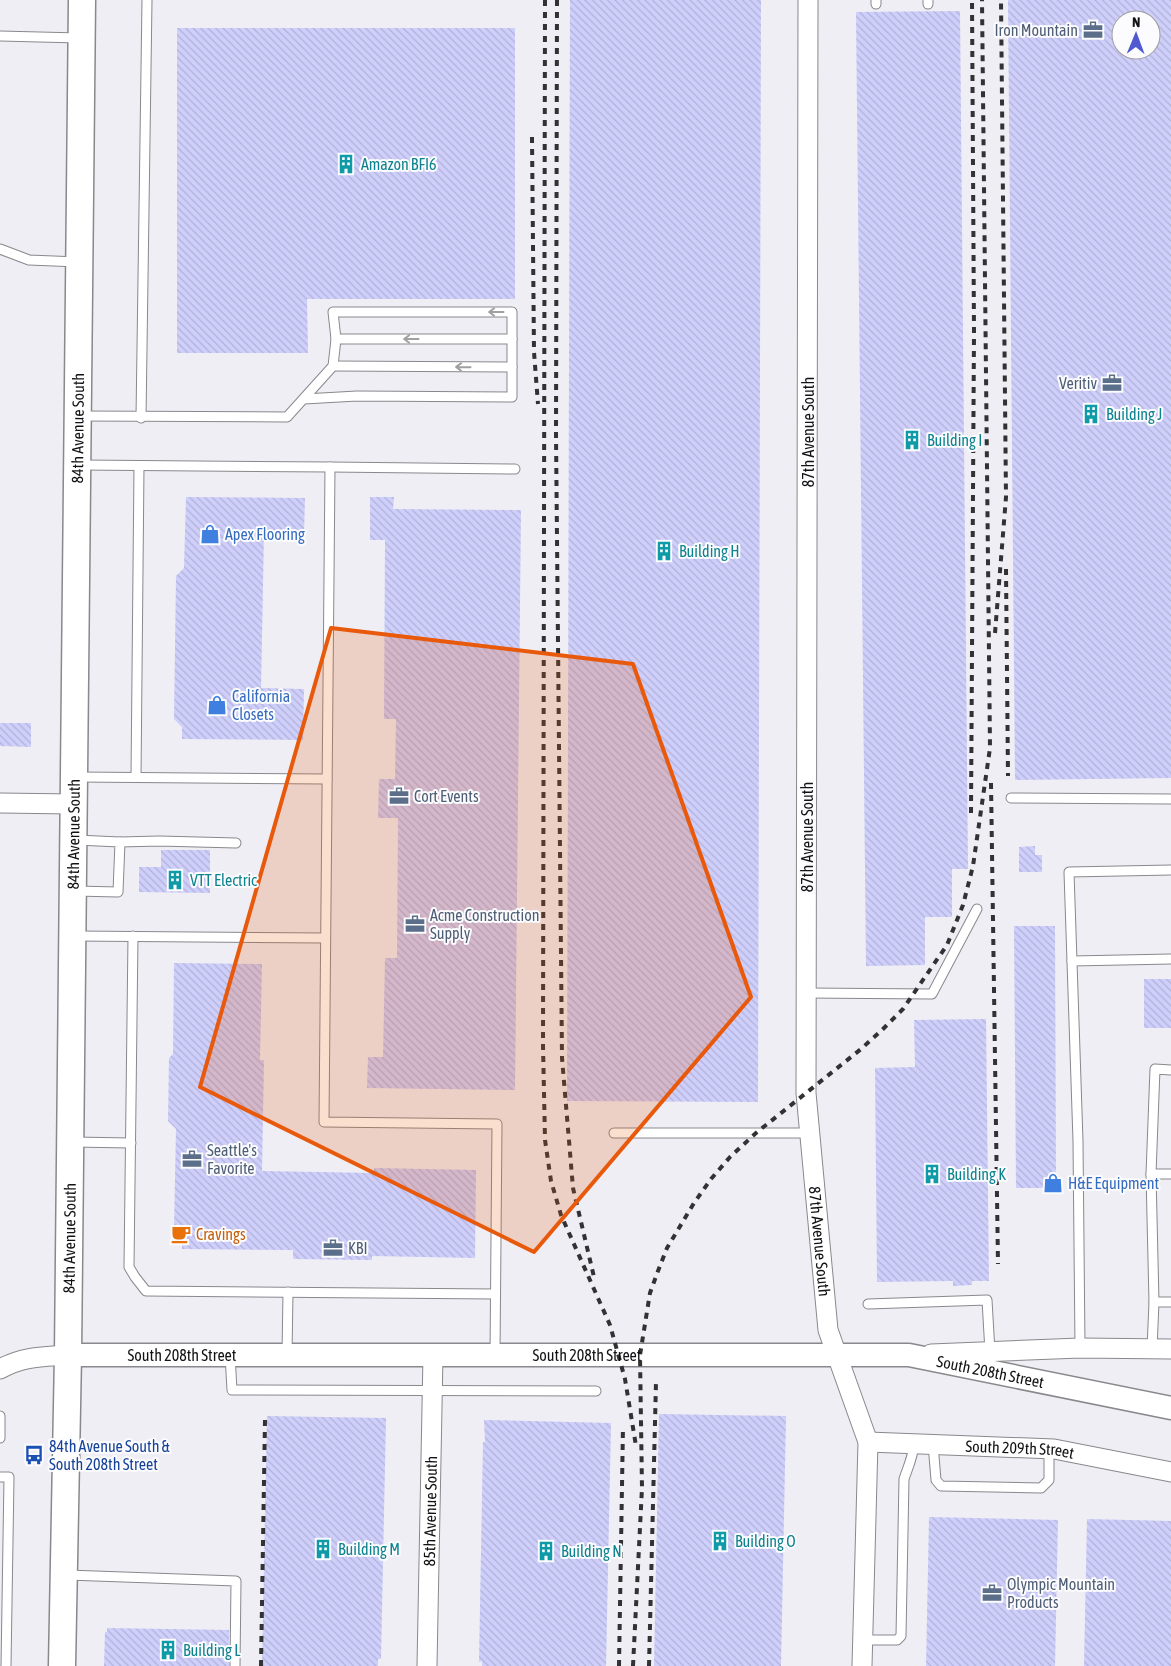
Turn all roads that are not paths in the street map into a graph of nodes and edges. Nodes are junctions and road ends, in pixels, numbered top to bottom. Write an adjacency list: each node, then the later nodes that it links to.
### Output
1 (82, 0): 5 (main road, 84th Avenue South)
2 (147, 0): 14 (lane)
3 (808, 0): 37 (street, 87th Avenue South)
4 (0, 36): 5 (lane)
5 (82, 38): 7 (main road, 84th Avenue South)
6 (0, 249): 7 (lane)
7 (79, 262): 13 (main road, 84th Avenue South)
8 (336, 339): 9 (lane, one-way to 8); 9 (lane, one-way to 8); 10 (lane)
9 (512, 339): 11 (lane)
10 (333, 366): 11 (lane, one-way to 10); 12 (lane)
11 (512, 368): 12 (lane)
12 (304, 399): 14 (lane)
13 (77, 416): 14 (lane); 15 (main road, 84th Avenue South)
14 (141, 418)
15 (77, 465): 16 (lane); 19 (main road, 84th Avenue South)
16 (139, 466): 17 (lane); 20 (lane)
17 (330, 467): 18 (lane); 21 (lane)
18 (515, 469)
19 (73, 776): 20 (lane); 25 (main road, 84th Avenue South)
20 (136, 777): 21 (lane)
21 (327, 779): 34 (lane)
22 (1011, 798): 23 (lane)
23 (1171, 799)
24 (0, 803): 25 (street)
25 (73, 804): 26 (main road, 84th Avenue South)
26 (73, 840): 27 (lane); 30 (main road, 84th Avenue South)
27 (120, 842): 28 (lane); 30 (lane)
28 (236, 842)
29 (1171, 870): 36 (lane)
30 (72, 891): 32 (main road, 84th Avenue South)
31 (977, 908): 37 (lane)
32 (72, 936): 33 (lane); 41 (main road, 84th Avenue South)
33 (133, 936): 34 (lane); 42 (lane)
34 (326, 938): 46 (lane)
35 (1171, 958): 36 (lane)
36 (1072, 961): 50 (lane)
37 (806, 993): 40 (street, 87th Avenue South)
38 (1171, 1070): 43 (lane)
39 (614, 1133): 40 (lane)
40 (810, 1133): 58 (street, 87th Avenue South)
41 (70, 1142): 42 (lane); 60 (main road, 84th Avenue South)
42 (131, 1142): 45 (lane)
43 (1151, 1174): 44 (lane); 47 (lane)
44 (1171, 1174)
45 (288, 1292): 46 (lane); 55 (lane)
46 (495, 1294): 57 (lane)
47 (1154, 1302): 48 (lane); 51 (lane)
48 (1171, 1302)
49 (868, 1304): 53 (lane)
50 (1080, 1348): 51 (street); 53 (street)
51 (1152, 1348): 52 (street)
52 (1171, 1349)
53 (990, 1352): 59 (street)
54 (230, 1355): 55 (street, South 208th Street); 60 (street, South 208th Street); 62 (lane)
55 (287, 1355): 56 (street, South 208th Street)
56 (433, 1355): 57 (street, South 208th Street); 62 (street, 85th Avenue South)
57 (495, 1355): 58 (street, South 208th Street)
58 (837, 1355): 59 (street, South 208th Street); 67 (street, 87th Avenue South)
59 (909, 1355): 64 (street, South 208th Street)
60 (68, 1356): 61 (street, South 208th Street); 73 (main road, 84th Avenue South)
61 (0, 1369)
62 (432, 1390): 63 (lane); 78 (street, 85th Avenue South)
63 (596, 1391)
64 (1171, 1408)
65 (0, 1416): 66 (lane)
66 (0, 1438)
67 (868, 1442): 68 (street, South 209th Street); 74 (street, 87th Avenue South)
68 (914, 1444): 69 (street, South 209th Street); 74 (lane)
69 (933, 1444): 70 (street, South 209th Street); 70 (lane)
70 (1049, 1449): 71 (street, South 209th Street)
71 (1171, 1472)
72 (0, 1477): 75 (lane)
73 (64, 1575): 76 (main road, 84th Avenue South); 77 (lane)
74 (863, 1640): 79 (street, 87th Avenue South)
75 (6, 1666)
76 (62, 1666)
77 (235, 1666)
78 (427, 1666)
79 (862, 1666)

